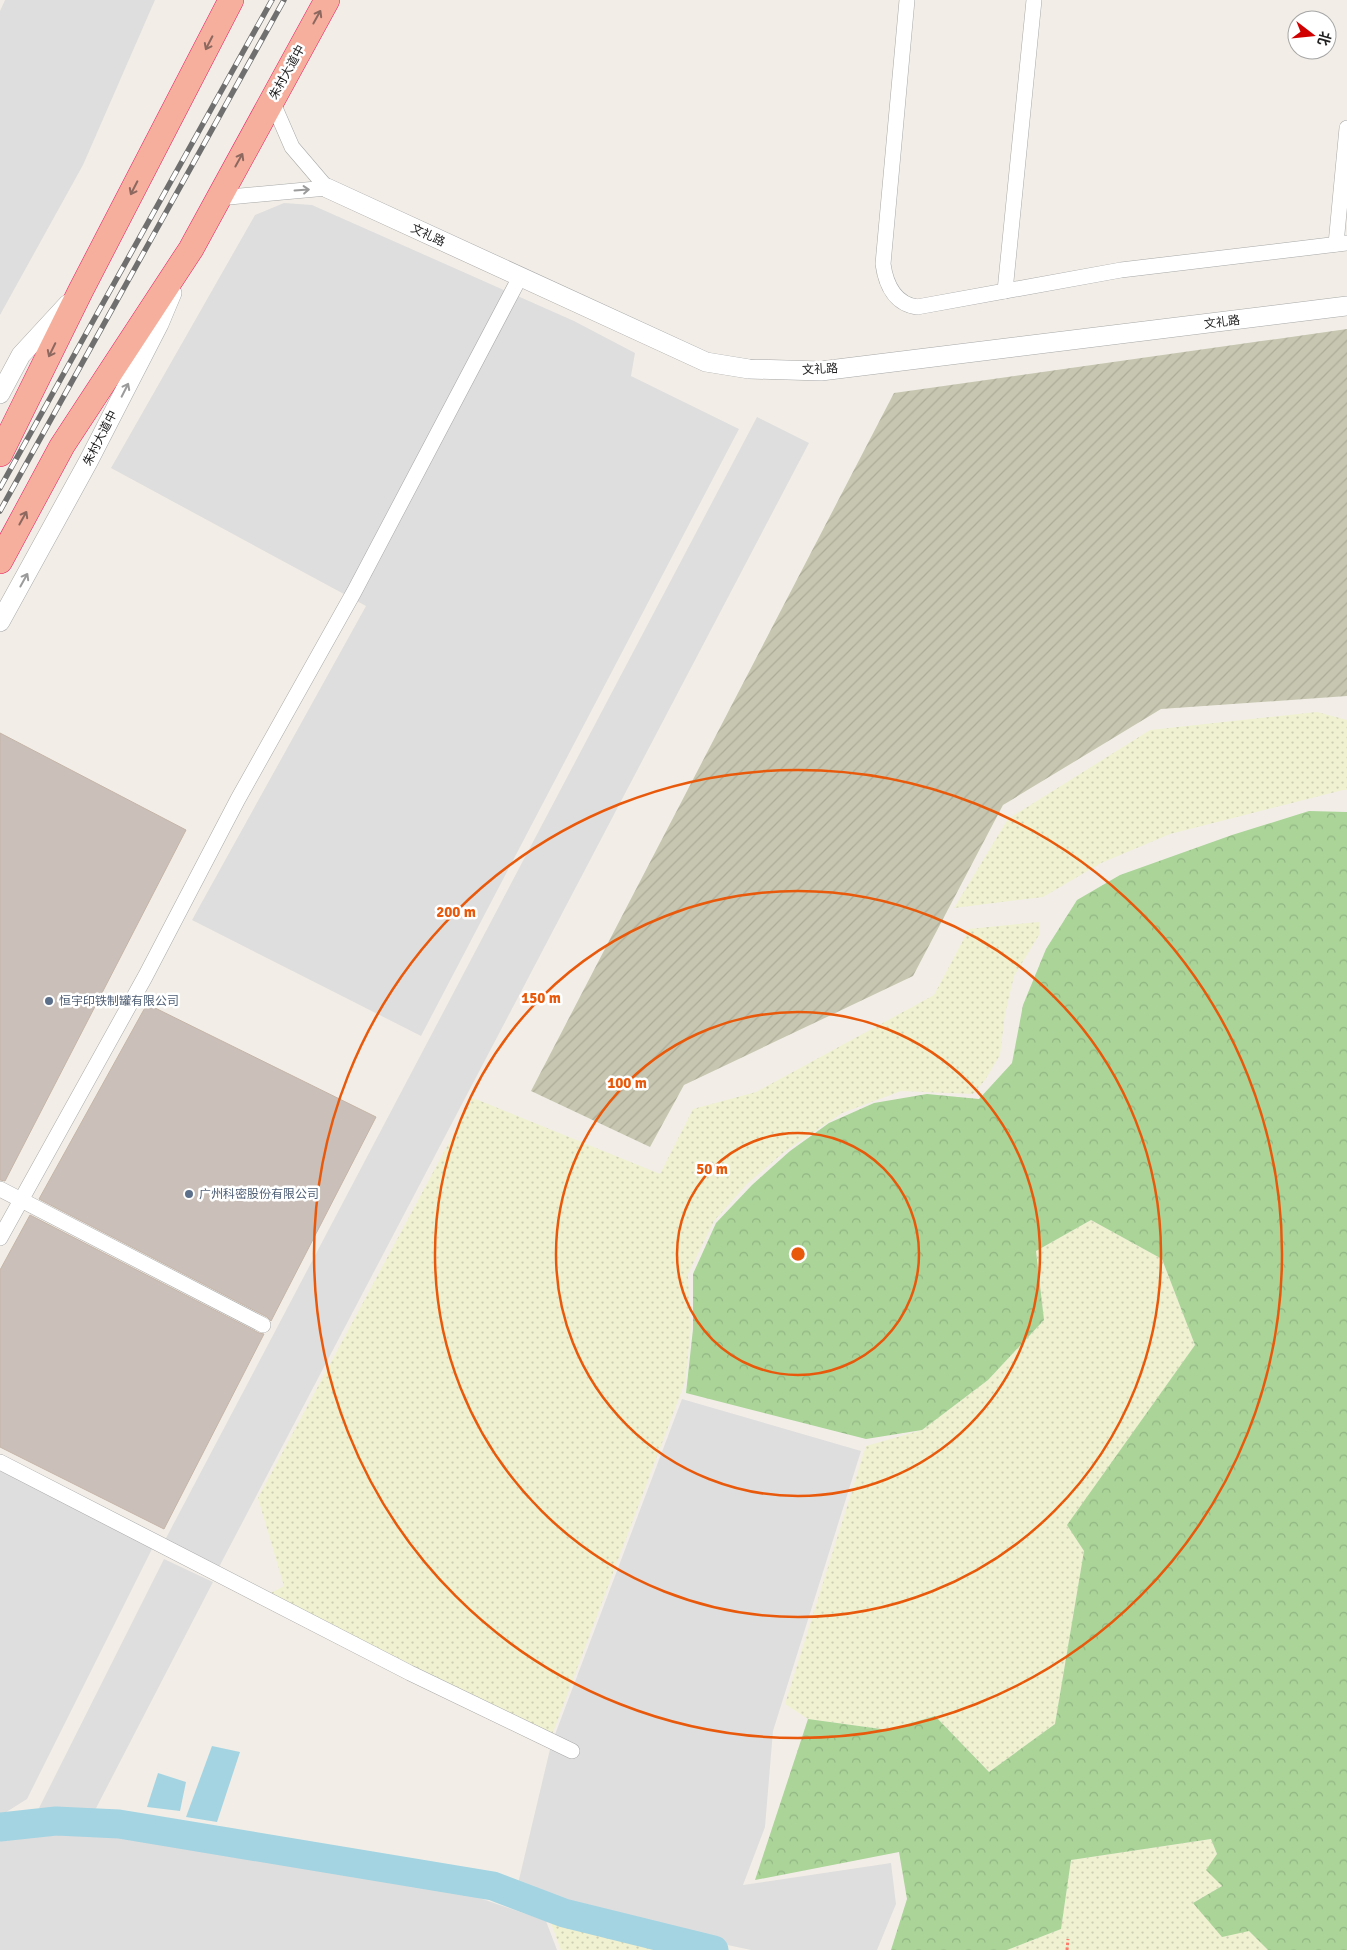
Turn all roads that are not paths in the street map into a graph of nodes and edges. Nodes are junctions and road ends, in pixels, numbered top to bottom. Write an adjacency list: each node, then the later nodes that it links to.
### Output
1 (231, 0): 12 (highway, one-way to 12)
2 (326, 0): 5 (highway, 朱村大道中, one-way to 2)
3 (907, 0): 13 (street)
4 (1034, 0): 13 (street)
5 (272, 101): 7 (street); 8 (highway, 朱村大道中, one-way to 5)
6 (1347, 128): 9 (street)
7 (327, 188): 8 (street, one-way to 7); 11 (street, 文礼路)
8 (219, 198): 10 (highway, 朱村大道中)
9 (1341, 243): 13 (street)
10 (191, 249): 17 (highway, 朱村大道中, one-way to 10); 18 (street, 朱村大道中, one-way to 10)
11 (520, 277): 14 (street, 文礼路); 20 (street)
12 (81, 290): 15 (street); 16 (highway, one-way to 16)
13 (1005, 291)
14 (1347, 306)
15 (0, 394)
16 (0, 454)
17 (0, 561)
18 (0, 622)
19 (0, 1189): 20 (street)
20 (21, 1200): 21 (street); 22 (street)
21 (0, 1238)
22 (263, 1324)
23 (0, 1462): 24 (street)
24 (572, 1751)

